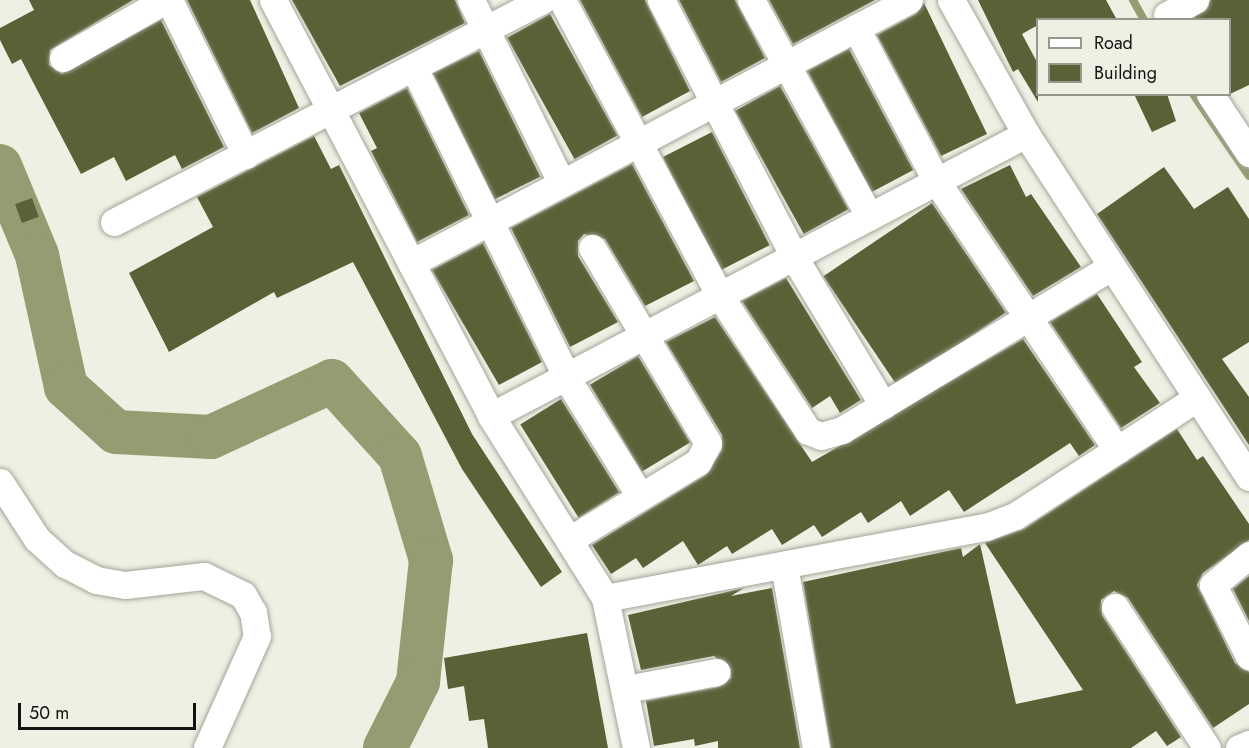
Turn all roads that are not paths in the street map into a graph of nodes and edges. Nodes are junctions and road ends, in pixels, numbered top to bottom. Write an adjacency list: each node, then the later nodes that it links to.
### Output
1 (167, 0): 14 (street); 23 (street)
2 (273, 0): 19 (street)
3 (471, 0): 13 (street)
4 (543, 0): 13 (street)
5 (562, 0): 21 (street)
6 (662, 0): 18 (street)
7 (751, 0): 15 (street)
8 (909, 0): 12 (street)
9 (951, 0): 20 (street)
10 (1195, 0): 11 (street)
11 (1166, 12)
12 (855, 28): 15 (street); 25 (street)
13 (485, 30): 16 (street); 24 (street)
14 (63, 58)
15 (785, 64): 18 (street); 26 (street)
16 (414, 68): 19 (street); 28 (street)
17 (1211, 96): 22 (street)
18 (714, 102): 21 (street); 30 (street)
19 (332, 112): 23 (street); 31 (street)
20 (1026, 134): 25 (street); 32 (street)
21 (638, 142): 24 (street); 33 (street)
22 (1249, 153)
23 (246, 155): 27 (street)
24 (561, 182): 28 (street)
25 (937, 182): 26 (street); 34 (street)
26 (870, 217): 30 (street)
27 (114, 222)
28 (488, 222): 31 (street); 36 (street)
29 (592, 248): 35 (street)
30 (794, 257): 33 (street); 38 (street)
31 (411, 263): 39 (street)
32 (1111, 267): 34 (street); 37 (street)
33 (720, 296): 35 (street); 38 (street)
34 (1025, 320): 38 (street); 40 (street)
35 (645, 335): 36 (street); 43 (street)
36 (567, 376): 39 (street); 43 (street)
37 (1197, 398): 40 (street); 41 (street)
38 (882, 405)
39 (491, 416): 44 (street)
40 (1117, 450): 46 (street)
41 (1249, 477)
42 (0, 482): 53 (street)
43 (640, 496): 44 (street)
44 (569, 540): 47 (street)
45 (1249, 555): 49 (street)
46 (784, 565): 47 (street); 55 (street)
47 (605, 598): 51 (street)
48 (1115, 607): 56 (street)
49 (1249, 656)
50 (716, 672): 51 (street)
51 (626, 689): 54 (street)
52 (1249, 744): 57 (street)
53 (207, 748)
54 (636, 748)
55 (816, 748)
56 (1207, 748)
57 (1239, 748)

